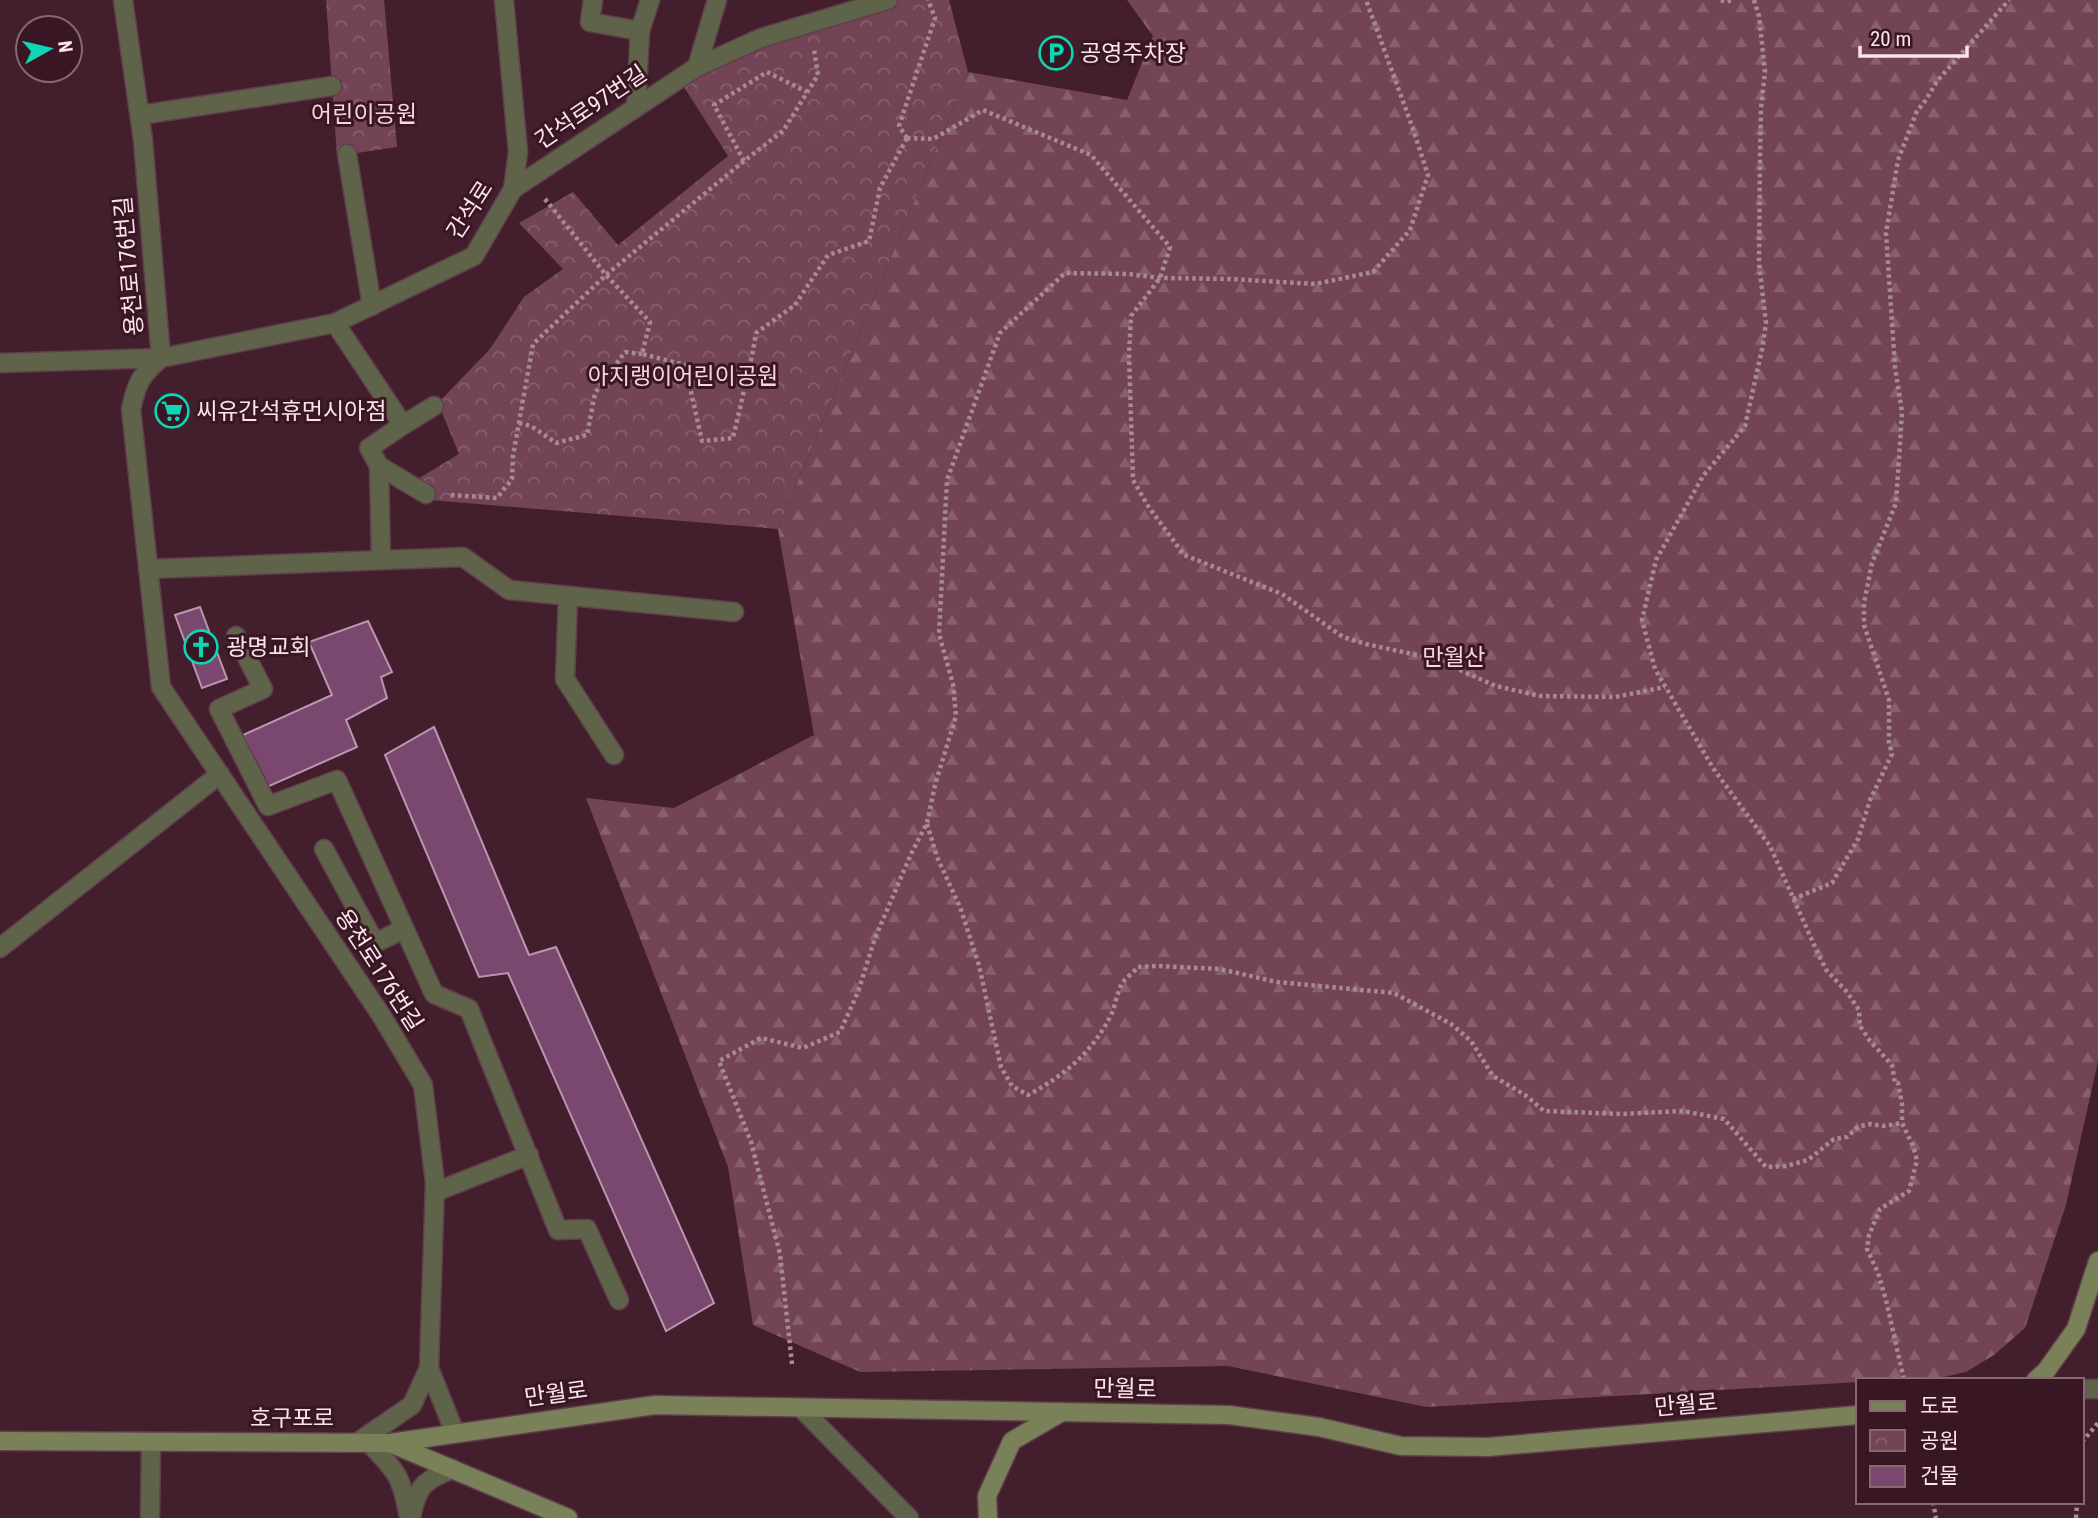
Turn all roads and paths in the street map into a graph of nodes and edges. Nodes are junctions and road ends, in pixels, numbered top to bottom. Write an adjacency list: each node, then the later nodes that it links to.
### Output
1 (123, 0): 19 (street, 용천로176번길)
2 (504, 0): 24 (street, 간석로)
3 (593, 0): 14 (street)
4 (650, 0): 14 (street)
5 (717, 0): 15 (street)
6 (888, 0): 13 (street, 간석로97번길)
7 (928, 0): 20 (path)
8 (1366, 0): 26 (path)
9 (1721, 0): 10 (path)
10 (1731, 0)
11 (1754, 0): 42 (path)
12 (2009, 0): 47 (path)
13 (811, 23): 15 (street, 간석로97번길); 17 (path)
14 (640, 31): 18 (street)
15 (697, 66): 18 (street, 간석로97번길)
16 (332, 86): 19 (street)
17 (807, 92): 22 (path); 22 (path)
18 (636, 106): 23 (street, 간석로97번길)
19 (139, 115): 30 (street, 용천로176번길)
20 (907, 138): 26 (path); 29 (path)
21 (347, 154): 27 (street)
22 (744, 161): 25 (path)
23 (532, 176): 24 (street, 간석로97번길); 25 (path)
24 (513, 189): 27 (street, 간석로)
25 (606, 275): 29 (path); 33 (path)
26 (1160, 278): 42 (path); 45 (path)
27 (372, 306): 28 (street, 간석로)
28 (335, 323): 30 (street, 간석로); 34 (street)
29 (642, 354): 33 (path)
30 (161, 358): 31 (street, 간석로); 38 (street, 용천로176번길)
31 (0, 363)
32 (434, 406): 34 (street)
33 (519, 423): 36 (path)
34 (403, 425): 35 (street)
35 (379, 466): 36 (street); 37 (street)
36 (426, 494)
37 (381, 560): 38 (street); 39 (street)
38 (148, 569): 44 (street, 용천로176번길)
39 (568, 596): 40 (street); 43 (street)
40 (734, 612)
41 (236, 636): 48 (street)
42 (1665, 687): 47 (path)
43 (614, 755)
44 (220, 774): 49 (street); 52 (street, 용천로176번길)
45 (927, 823): 50 (path); 55 (path)
46 (324, 849): 48 (street)
47 (1793, 899): 50 (path)
48 (404, 929): 51 (street)
49 (0, 948)
50 (1902, 1123): 57 (path)
51 (529, 1155): 52 (street); 54 (street)
52 (435, 1192): 56 (street, 용천로176번길)
53 (2098, 1261): 58 (street)
54 (619, 1300)
55 (792, 1364)
56 (429, 1368): 63 (street, 용천로176번길); 67 (street)
57 (1904, 1378)
58 (2038, 1378)
59 (801, 1408): 60 (street, 만월로); 63 (street, 만월로); 73 (street)
60 (1062, 1412): 61 (street, 만월로); 74 (street)
61 (1856, 1415)
62 (2098, 1423): 64 (path)
63 (455, 1433): 68 (street, 만월로)
64 (2084, 1440)
65 (0, 1441): 66 (street, 호구포로)
66 (151, 1442): 67 (street, 호구포로); 70 (street)
67 (363, 1442): 68 (street, 호구포로); 71 (street)
68 (390, 1443): 69 (street, 호구포로)
69 (453, 1469): 71 (street); 72 (street, 호구포로)
70 (150, 1518)
71 (410, 1518)
72 (568, 1518)
73 (909, 1518)
74 (988, 1518)

